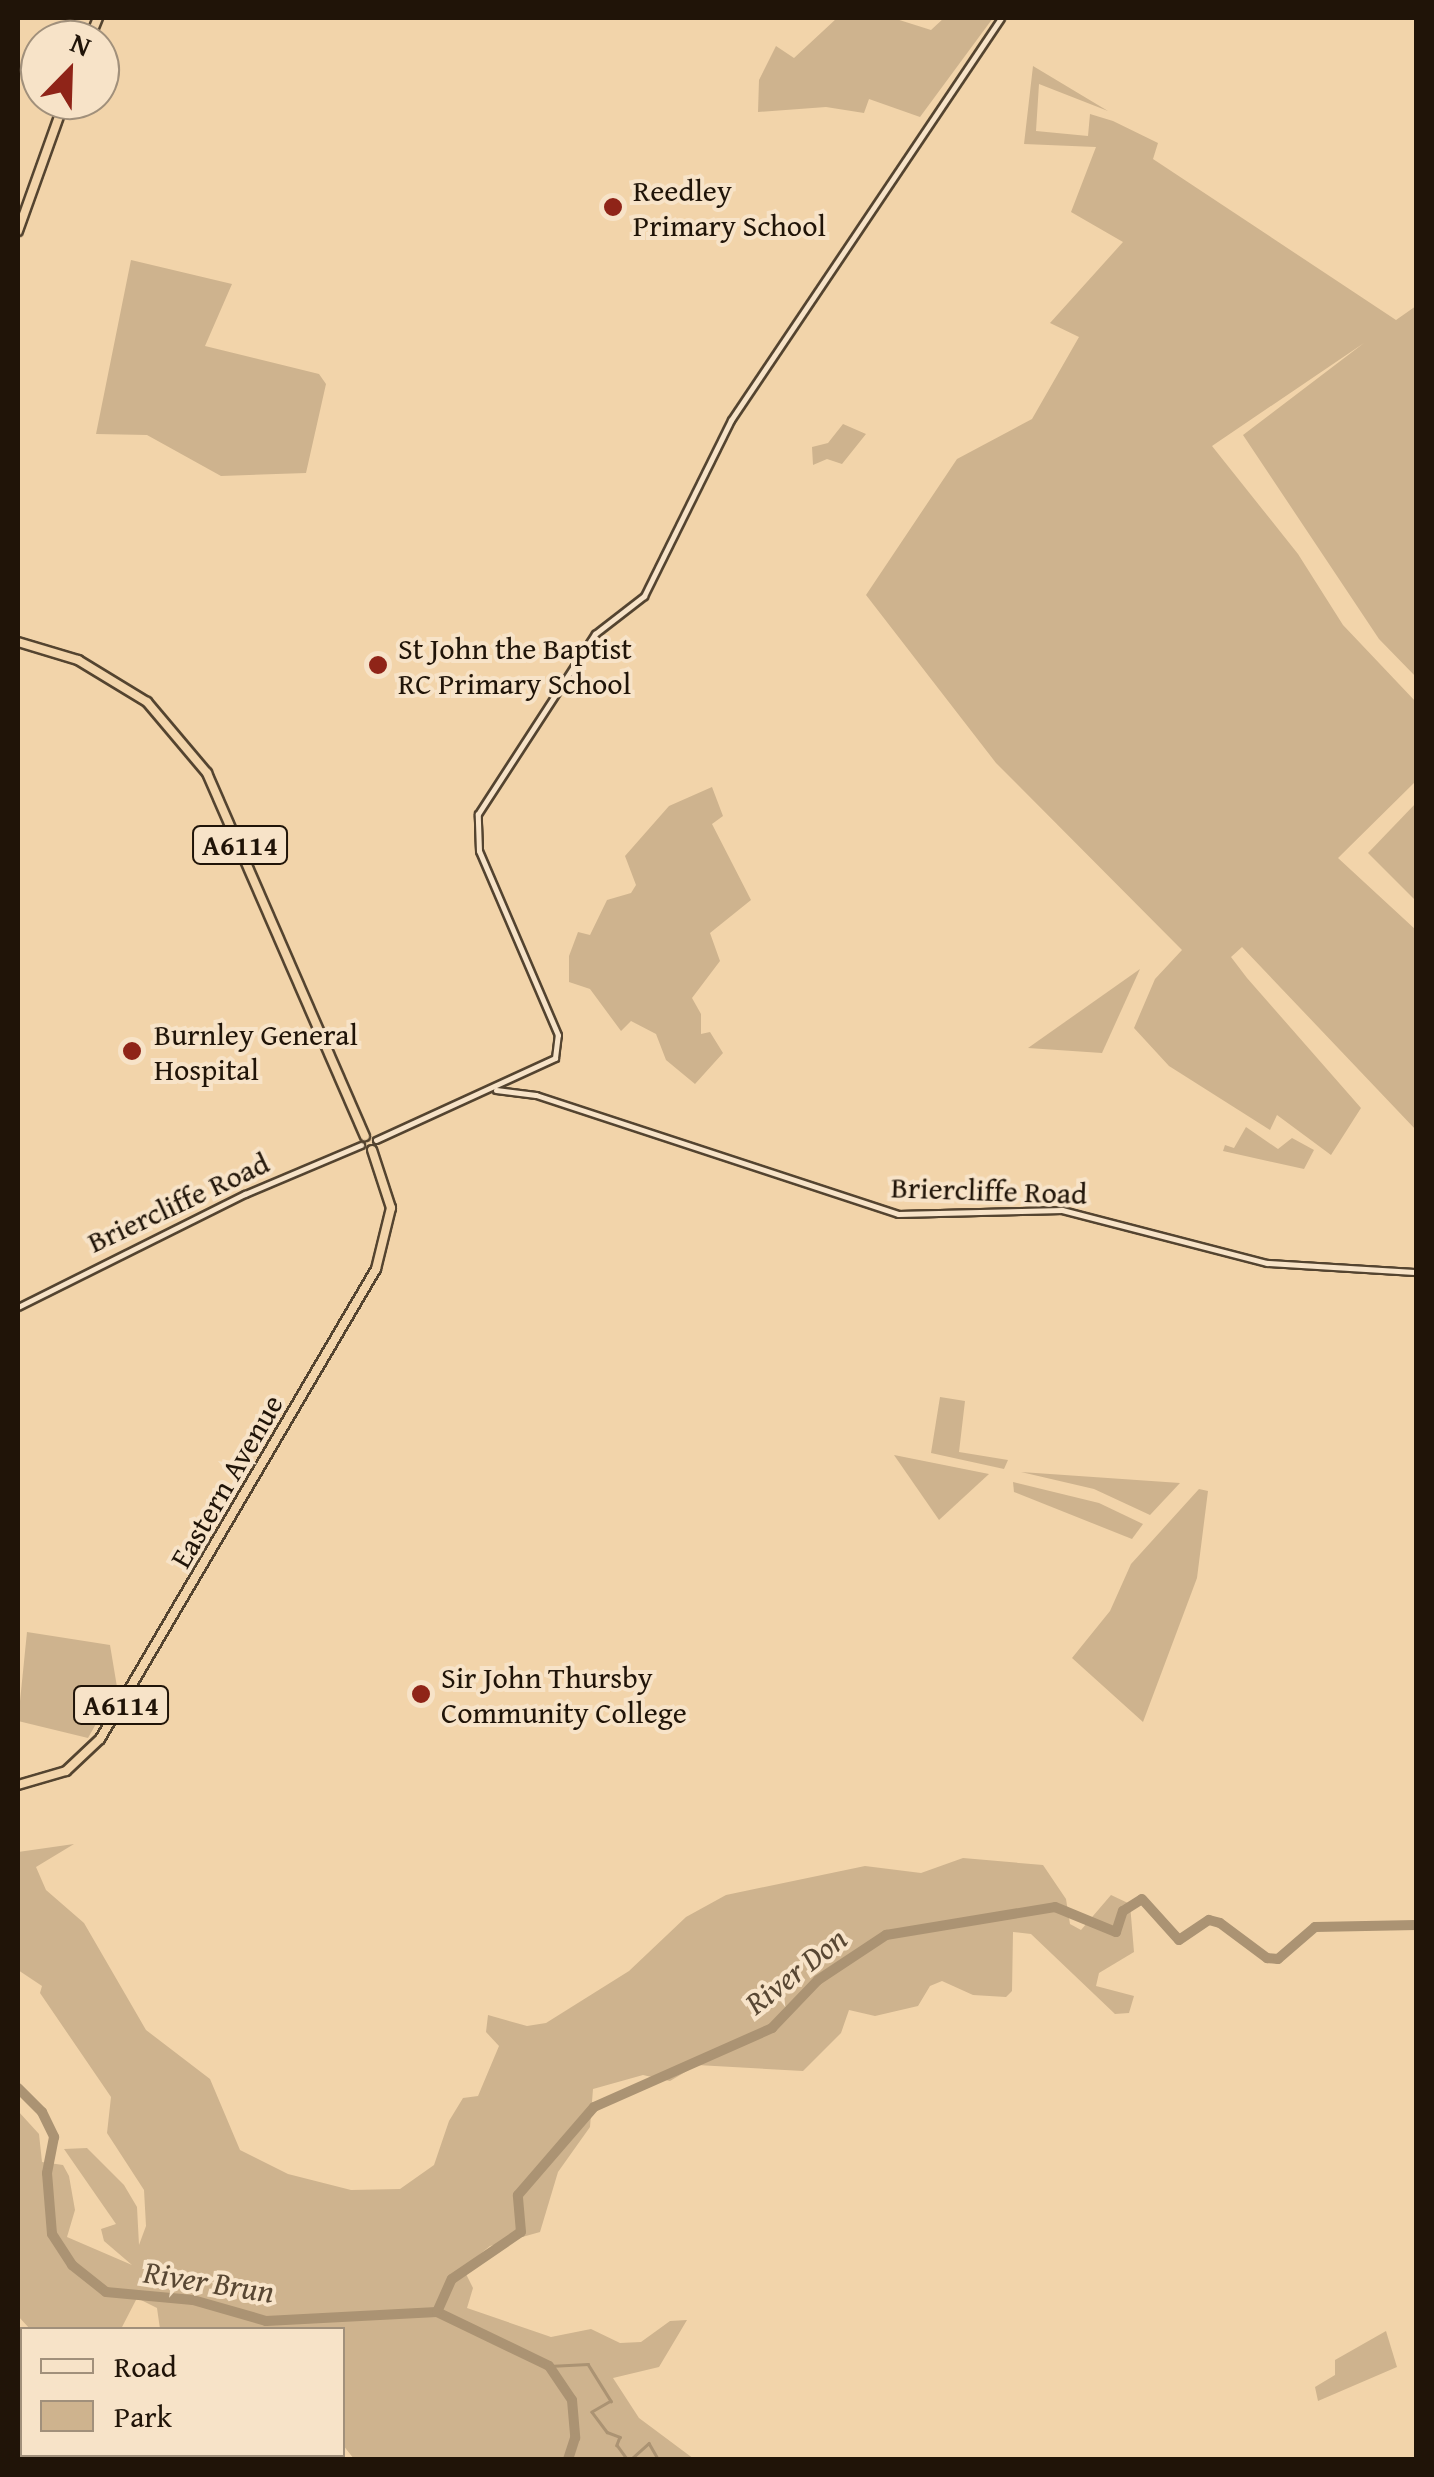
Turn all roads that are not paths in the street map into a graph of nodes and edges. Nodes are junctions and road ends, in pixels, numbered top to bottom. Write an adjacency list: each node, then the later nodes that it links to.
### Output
1 (1001, 18): 5 (street, Briercliffe Road)
2 (58, 120): 3 (highway)
3 (18, 231)
4 (18, 642): 8 (highway, A6114)
5 (518, 1077): 6 (street, Briercliffe Road); 7 (street)
6 (493, 1090): 7 (street, Briercliffe Road); 9 (street, Briercliffe Road)
7 (516, 1090): 11 (street, Briercliffe Road)
8 (363, 1140): 9 (highway); 10 (highway); 12 (street, Briercliffe Road)
9 (376, 1140): 10 (highway)
10 (372, 1150): 13 (highway, Eastern Avenue / A6114)
11 (1416, 1272)
12 (18, 1306)
13 (18, 1785)

